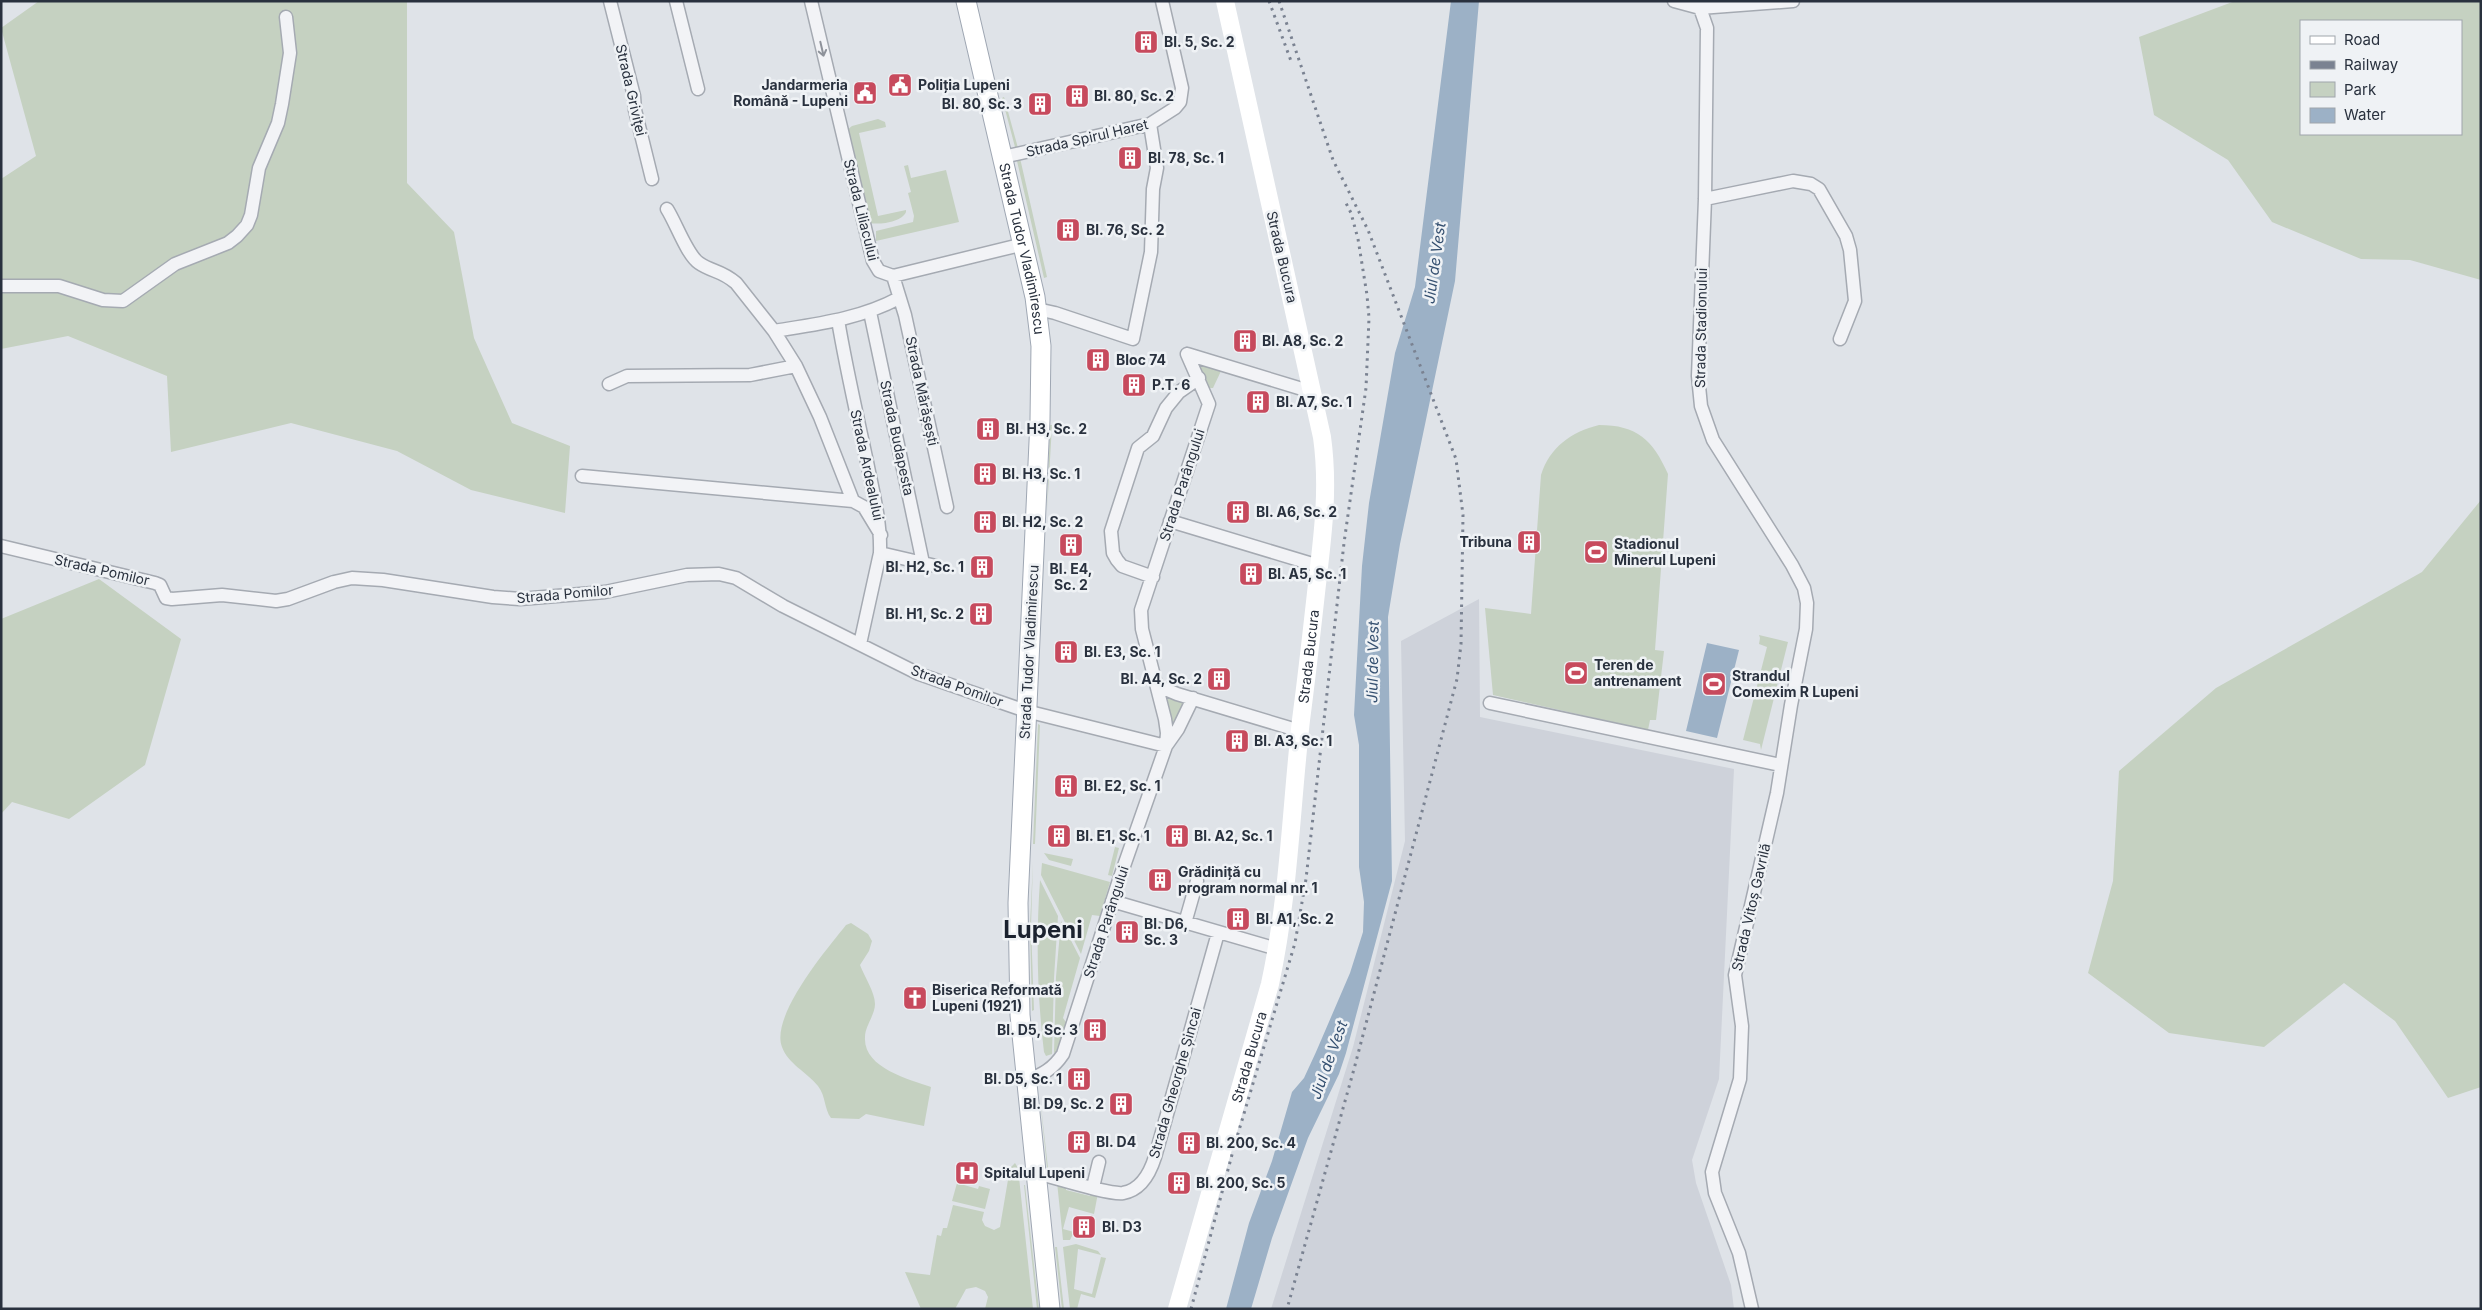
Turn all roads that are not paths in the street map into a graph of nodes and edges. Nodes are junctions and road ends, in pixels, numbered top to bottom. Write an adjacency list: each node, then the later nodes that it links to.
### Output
1 (610, 1): 14 (street, Strada Griviţei)
2 (676, 1): 11 (street)
3 (811, 1): 18 (street, Strada Liliacului, one-way to 18)
4 (966, 1): 13 (main road, Strada Tudor Vladimirescu)
5 (1162, 1): 12 (street, Strada Spirul Haret)
6 (1225, 1): 29 (main road, Strada Bucura)
7 (1674, 1): 9 (street)
8 (1793, 1): 9 (street)
9 (1700, 8): 15 (street, Strada Stadionului)
10 (286, 17): 19 (street)
11 (698, 89)
12 (1150, 124): 13 (street, Strada Spirul Haret); 21 (street)
13 (1003, 157): 17 (main road, Strada Tudor Vladimirescu)
14 (652, 179)
15 (1705, 199): 25 (street); 46 (street, Strada Stadionului)
16 (667, 209): 24 (street)
17 (1024, 244): 18 (street, Strada Liliacului); 21 (main road, Strada Tudor Vladimirescu)
18 (890, 275): 20 (street, Strada Mărășești)
19 (1, 286)
20 (899, 298): 22 (street); 32 (street, Strada Mărășești)
21 (1037, 309): 43 (main road, Strada Tudor Vladimirescu)
22 (870, 312): 23 (street); 36 (street, Strada Budapesta)
23 (838, 320): 24 (street); 34 (street, Strada Ardealului)
24 (774, 331): 26 (street)
25 (1840, 339)
26 (796, 366): 28 (street); 31 (street)
27 (1199, 378): 29 (street, Strada Parângului); 33 (street, Strada Parângului); 38 (street)
28 (609, 384)
29 (1312, 392): 37 (main road, Strada Bucura)
30 (582, 476): 31 (street)
31 (853, 501): 34 (street)
32 (947, 507)
33 (1170, 521): 37 (street); 38 (street, Strada Parângului)
34 (881, 535): 36 (street, Strada Ardealului)
35 (1, 546): 39 (street, Strada Pomilor)
36 (880, 553): 39 (street, Strada Ardealului)
37 (1319, 566): 44 (main road, Strada Bucura)
38 (1153, 577): 40 (street, Strada Parângului)
39 (860, 644): 43 (street, Strada Pomilor)
40 (1158, 686): 41 (street); 45 (street, Strada Parângului)
41 (1193, 698): 44 (street); 45 (street, Strada Parângului)
42 (1490, 703): 46 (street)
43 (1026, 711): 45 (street); 52 (main road, Strada Tudor Vladimirescu)
44 (1300, 731): 51 (main road, Strada Bucura)
45 (1166, 746): 48 (street, Strada Parângului)
46 (1780, 765): 58 (street, Strada Vitoș Gavrilă)
47 (1197, 881): 49 (street)
48 (1112, 901): 49 (street); 52 (street, Strada Parângului)
49 (1185, 923): 50 (street)
50 (1218, 933): 51 (street); 55 (street, Strada Gheorghe Șincai)
51 (1277, 949): 57 (main road, Strada Bucura)
52 (1027, 1081): 54 (main road, Strada Tudor Vladimirescu)
53 (1100, 1162): 55 (street)
54 (1036, 1173): 55 (street, Strada Gheorghe Șincai); 56 (main road, Strada Tudor Vladimirescu)
55 (1093, 1187)
56 (1050, 1309)
57 (1177, 1309)
58 (1752, 1309)

